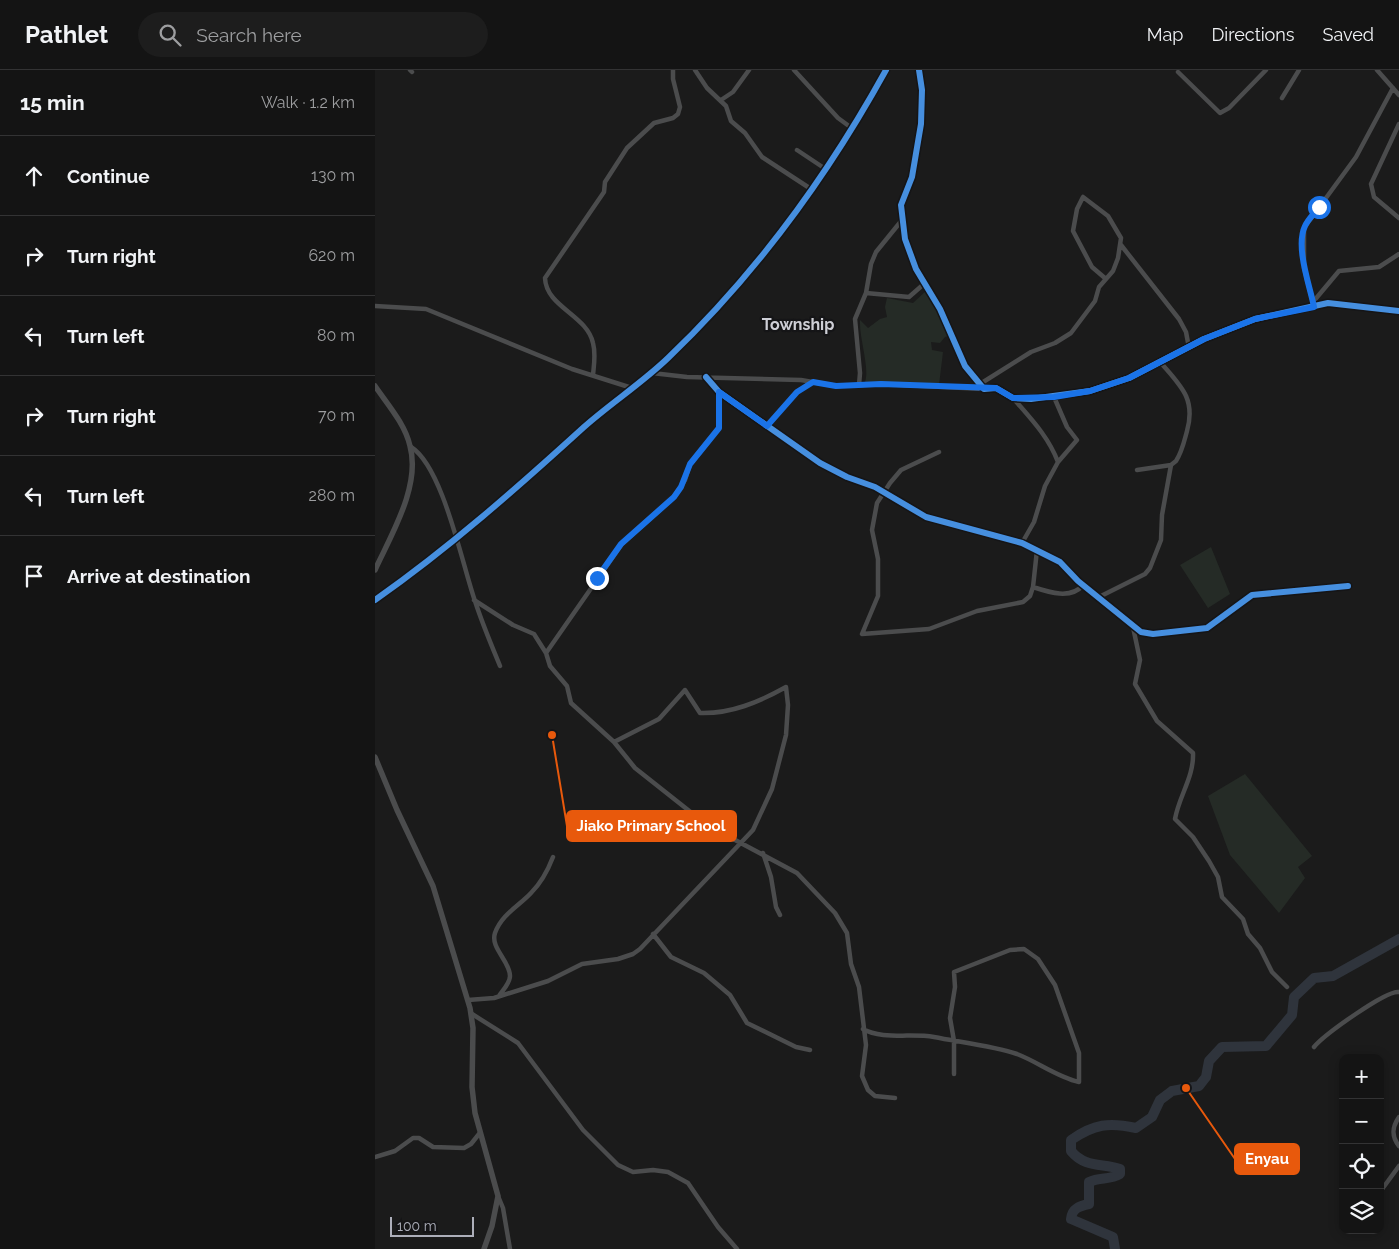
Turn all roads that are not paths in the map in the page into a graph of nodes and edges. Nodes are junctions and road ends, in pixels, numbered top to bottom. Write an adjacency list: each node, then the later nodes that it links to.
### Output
1 (673, 70): 33 (street)
2 (695, 70): 14 (street)
3 (749, 70): 14 (street)
4 (794, 70): 16 (street)
5 (886, 70): 16 (street)
6 (919, 70): 21 (street)
7 (1266, 70): 10 (street)
8 (1299, 70): 13 (street)
9 (1377, 70): 11 (street)
10 (1177, 72)
11 (1393, 88): 12 (street); 27 (street)
12 (1399, 95)
13 (1282, 98)
14 (721, 100): 19 (street)
15 (1399, 124): 20 (street)
16 (853, 129): 18 (street)
17 (797, 150): 18 (street)
18 (827, 170): 19 (street)
19 (811, 189): 32 (street)
20 (1399, 218)
21 (902, 220): 25 (street); 26 (street)
22 (1121, 245): 24 (street); 24 (street); 30 (street)
23 (1399, 254): 27 (street)
24 (1106, 279): 36 (street)
25 (925, 283): 26 (street); 36 (street)
26 (866, 293): 37 (street)
27 (1313, 305): 29 (street); 30 (street)
28 (375, 306): 33 (street)
29 (1399, 312)
30 (1189, 348): 31 (street)
31 (1161, 363): 42 (street); 48 (street)
32 (651, 373): 34 (street); 39 (street)
33 (593, 375): 39 (street)
34 (706, 378): 35 (street); 41 (street)
35 (813, 382): 37 (street); 44 (street)
36 (980, 384): 40 (street)
37 (859, 385): 40 (street)
38 (375, 386): 45 (street)
39 (632, 388): 51 (street)
40 (984, 389): 43 (street)
41 (719, 392): 44 (street); 62 (street)
42 (1054, 397): 43 (street); 47 (street)
43 (1013, 398): 47 (street)
44 (767, 426): 50 (street)
45 (411, 446): 51 (street); 54 (street)
46 (939, 452): 50 (street)
47 (1058, 462): 52 (street)
48 (1171, 465): 49 (street); 58 (street)
49 (1137, 470)
50 (883, 492): 52 (street); 57 (street)
51 (457, 540): 59 (street); 60 (street)
52 (1022, 543): 53 (street)
53 (1037, 550): 55 (street); 57 (street)
54 (375, 570)
55 (1083, 585): 57 (street); 58 (street)
56 (1348, 586): 61 (street)
57 (1033, 587)
58 (1099, 596): 61 (street)
59 (375, 600)
60 (474, 600): 62 (street); 63 (street)
61 (1132, 626): 71 (street)
62 (546, 653): 64 (street)
63 (500, 666)
64 (615, 742): 66 (street); 66 (street)
65 (375, 757): 74 (street)
66 (743, 842): 67 (street); 70 (street)
67 (763, 853): 69 (street); 76 (street)
68 (553, 857): 73 (street)
69 (780, 915)
70 (653, 934): 73 (street); 79 (street)
71 (1287, 986)
72 (1399, 992): 78 (street)
73 (499, 996): 74 (street)
74 (468, 1000): 75 (street)
75 (472, 1014): 83 (street); 91 (street)
76 (863, 1029): 77 (street); 81 (street)
77 (953, 1041): 77 (street); 80 (street)
78 (1313, 1047)
79 (810, 1050)
80 (954, 1074)
81 (895, 1098)
82 (1399, 1117): 84 (street)
83 (479, 1134): 85 (street); 88 (street)
84 (1399, 1146)
85 (375, 1157)
86 (1399, 1166): 87 (street)
87 (1382, 1189)
88 (498, 1196): 89 (street); 90 (street)
89 (484, 1249)
90 (510, 1249)
91 (737, 1249)

